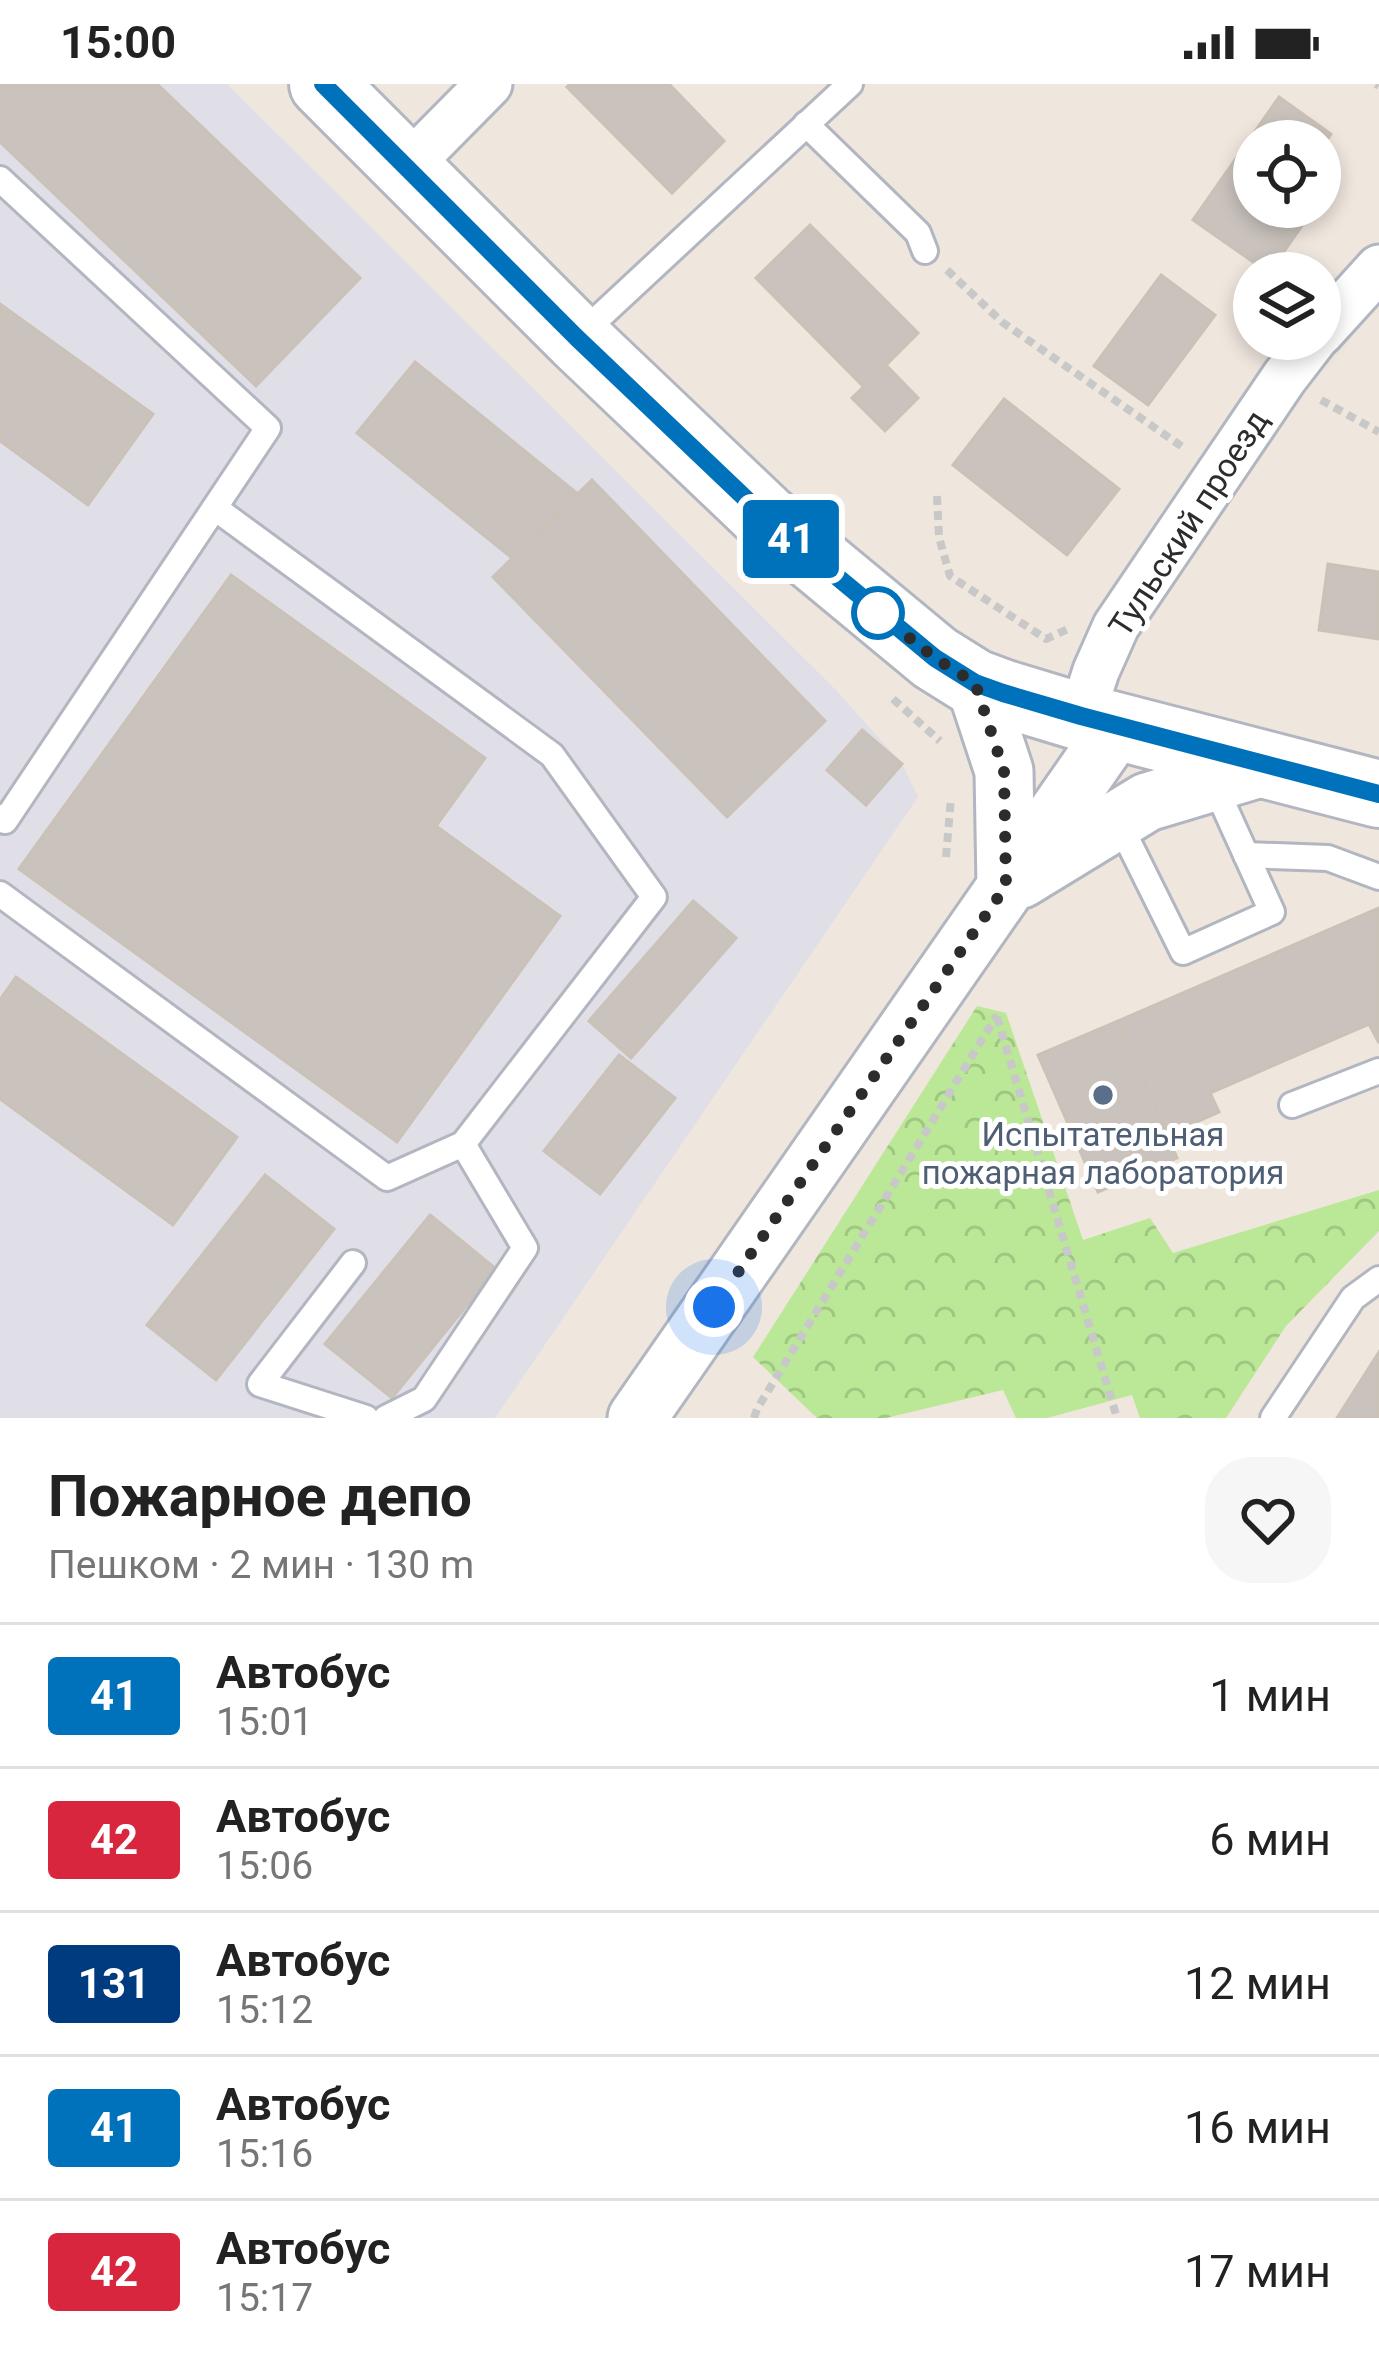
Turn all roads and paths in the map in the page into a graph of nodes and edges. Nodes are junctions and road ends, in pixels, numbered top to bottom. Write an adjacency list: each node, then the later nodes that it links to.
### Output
1 (323, 84): 5 (main road)
2 (489, 84): 5 (street)
3 (850, 84): 4 (lane)
4 (806, 124): 7 (lane); 10 (lane)
5 (407, 167): 10 (main road)
6 (0, 179): 16 (lane)
7 (926, 250): 14 (path)
8 (1379, 268): 9 (street, Тульский проезд)
9 (1341, 310)
10 (577, 338): 18 (main road)
11 (1298, 360): 12 (street, Тульский проезд)
12 (1284, 378): 13 (path); 14 (street, Тульский проезд)
13 (1379, 432)
14 (1220, 473): 19 (street, Тульский проезд)
15 (937, 496): 17 (path)
16 (215, 508): 23 (lane); 30 (lane)
17 (1046, 639)
18 (975, 683): 19 (main road); 26 (street)
19 (1100, 721): 20 (main road); 26 (street)
20 (1241, 774): 21 (main road); 22 (street); 24 (lane)
21 (1379, 794)
22 (1118, 821): 24 (lane); 26 (street)
23 (2, 822)
24 (1246, 855): 25 (lane)
25 (1379, 877)
26 (1006, 886): 35 (street)
27 (0, 894): 30 (lane)
28 (1379, 1071): 29 (lane)
29 (1292, 1105)
30 (463, 1144): 34 (lane)
31 (353, 1263): 33 (lane)
32 (1379, 1279): 38 (lane)
33 (366, 1418)
34 (386, 1418)
35 (637, 1418)
36 (754, 1418): 37 (path)
37 (1117, 1418)
38 (1273, 1418)

